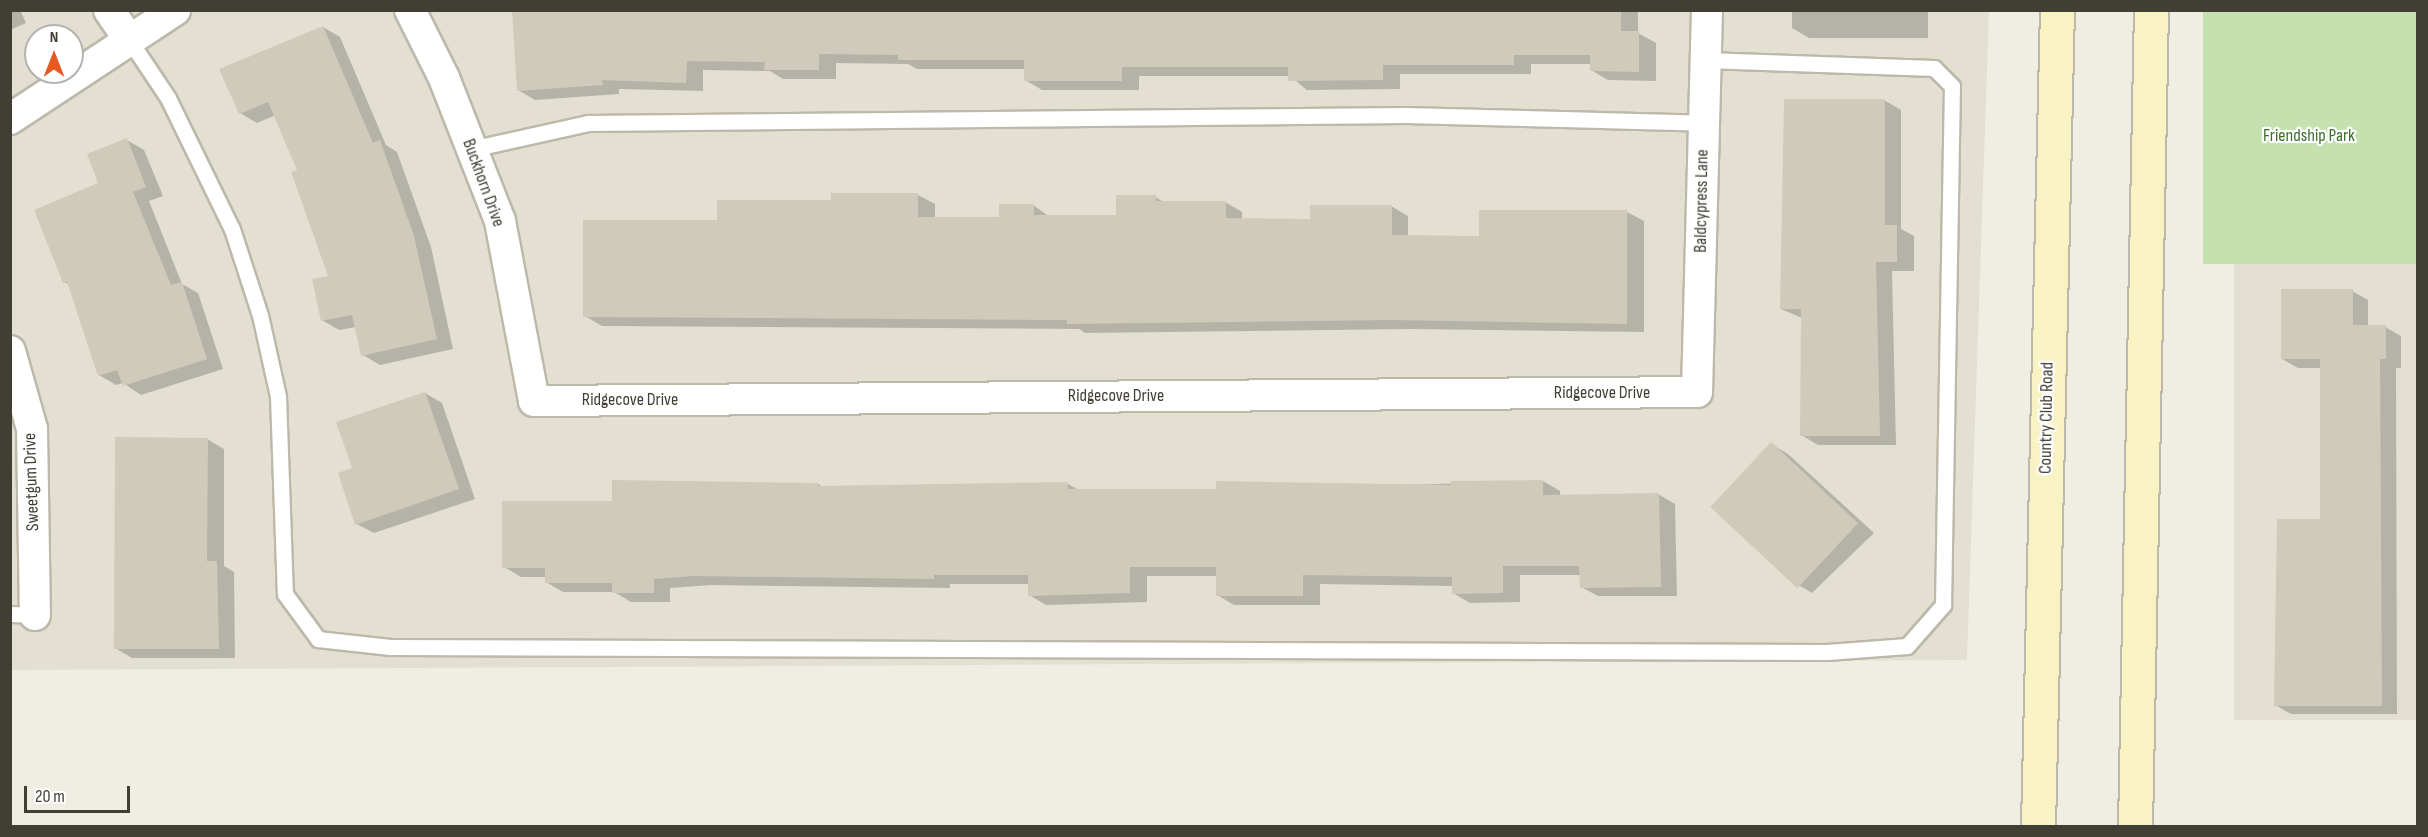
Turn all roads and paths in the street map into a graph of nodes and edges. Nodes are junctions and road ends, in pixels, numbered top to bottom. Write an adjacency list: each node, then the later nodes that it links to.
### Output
1 (109, 10): 7 (street)
2 (176, 10): 7 (street)
3 (410, 10): 11 (street, Buckhorn Drive)
4 (1707, 10): 8 (street, Baldcypress Lane)
5 (2057, 10): 16 (main road, Country Club Road)
6 (2151, 10): 17 (main road)
7 (130, 41): 8 (lane); 9 (street)
8 (1706, 60): 10 (street, Baldcypress Lane)
9 (10, 118)
10 (1704, 123): 11 (lane); 13 (street, Baldcypress Lane)
11 (471, 149): 14 (street, Buckhorn Drive)
12 (10, 351): 15 (street, Sweetgum Drive)
13 (1697, 392): 14 (street, Ridgecove Drive)
14 (534, 401)
15 (22, 614)
16 (2038, 826)
17 (2135, 826)

